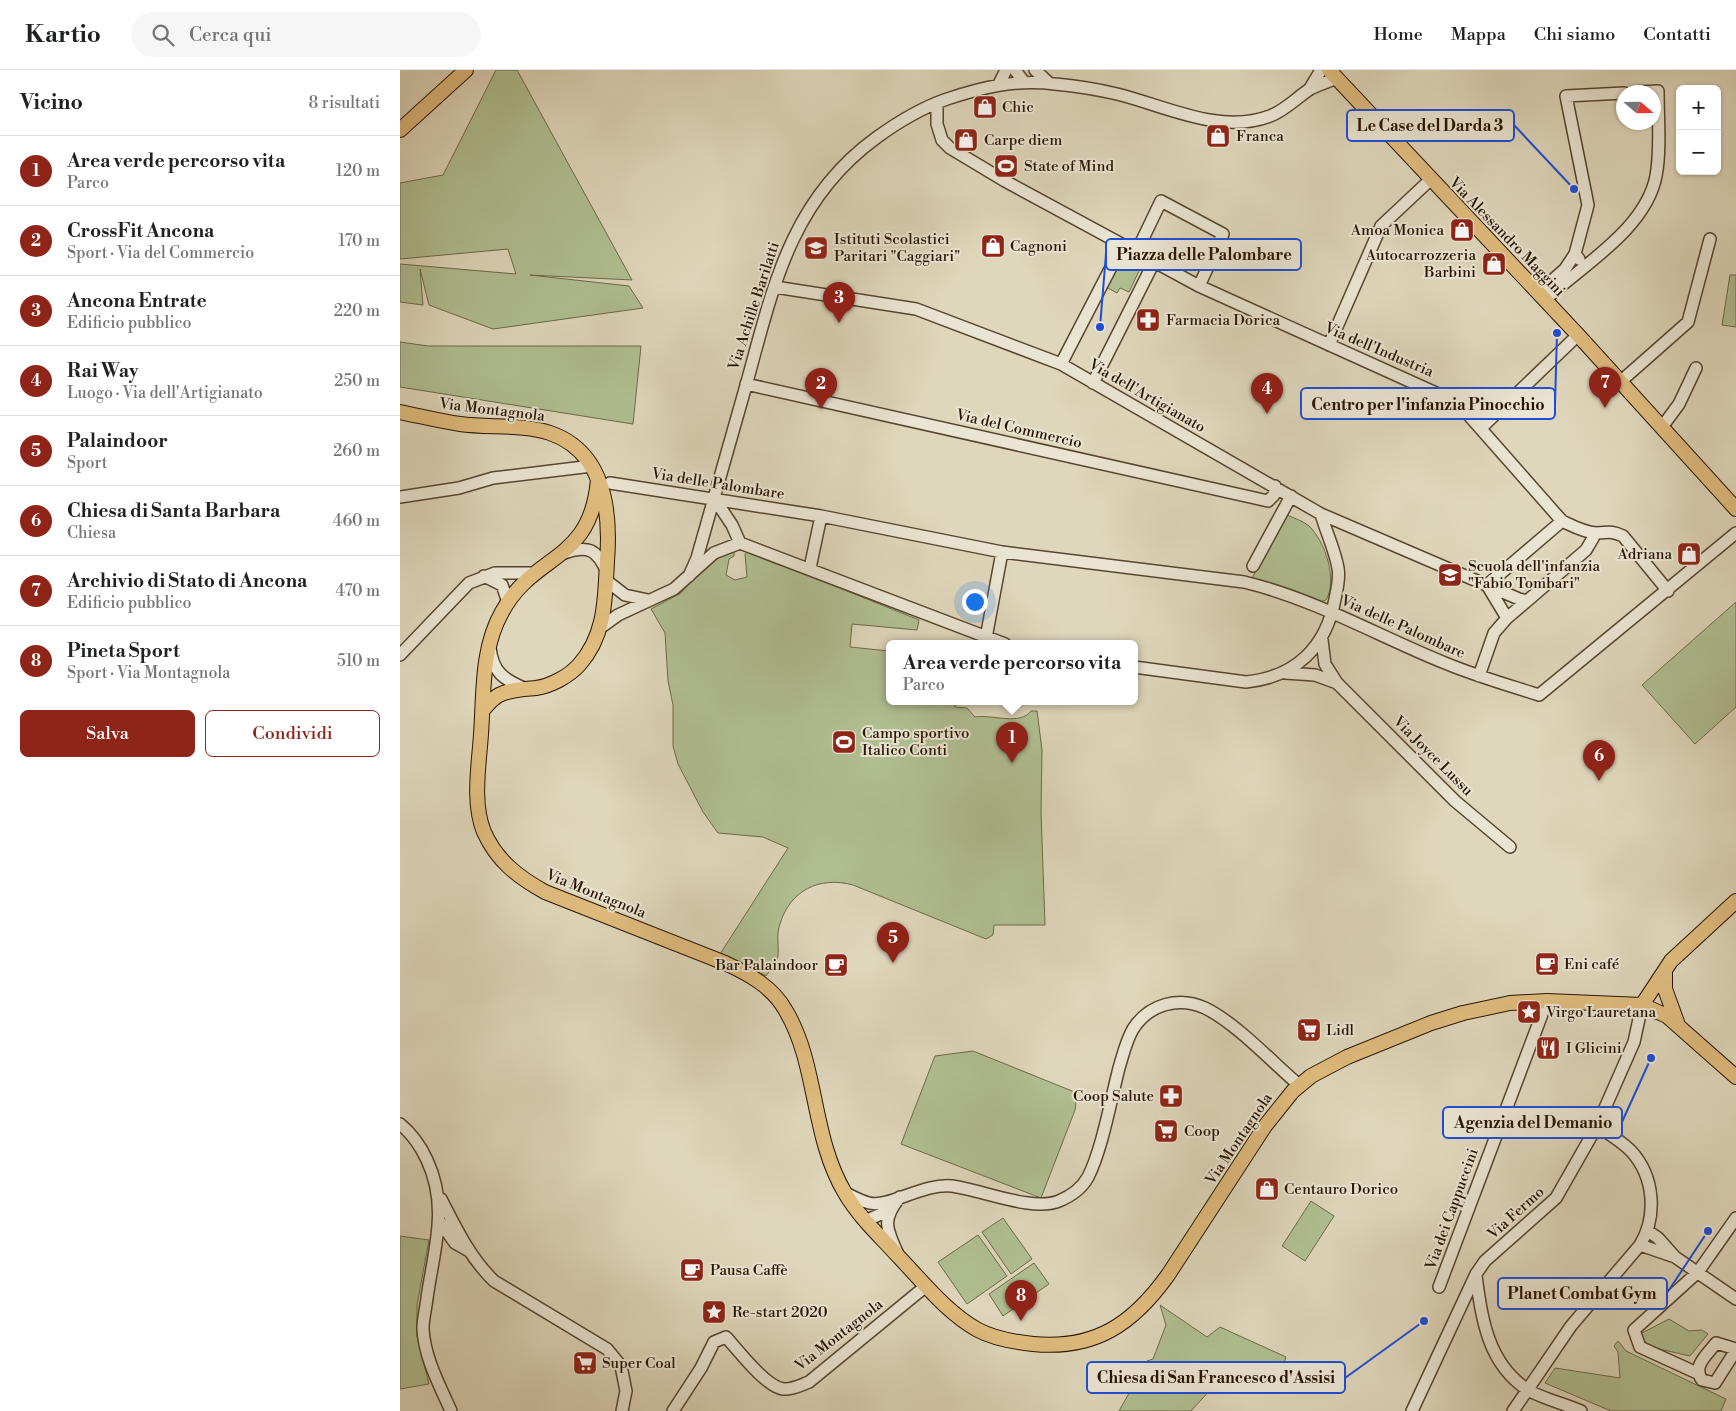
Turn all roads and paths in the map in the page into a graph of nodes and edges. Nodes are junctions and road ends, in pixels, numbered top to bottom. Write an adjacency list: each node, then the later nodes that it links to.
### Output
1 (466, 70): 13 (main road)
2 (1006, 70): 9 (street)
3 (1015, 70): 7 (street)
4 (1034, 70): 8 (street)
5 (1321, 70): 10 (street, Via Achille Barilatti)
6 (1333, 74): 10 (street, Via Achille Barilatti); 15 (main road, Via Alessandro Maggini)
7 (1024, 76): 8 (street, Via Achille Barilatti); 9 (street, Via Achille Barilatti)
8 (1049, 83): 10 (street, Via Achille Barilatti)
9 (999, 84): 12 (street, Via Achille Barilatti)
10 (1309, 90)
11 (1616, 93): 19 (street)
12 (937, 103): 17 (street, Via dell'Industria); 23 (street, Via Achille Barilatti)
13 (400, 130)
14 (1657, 130): 21 (street)
15 (1430, 180): 24 (main road, Via Alessandro Maggini); 26 (street)
16 (1710, 239): 29 (street)
17 (1122, 246): 18 (street, Via dell'Industria); 27 (street)
18 (1136, 253): 20 (street, Via dell'Industria); 22 (street)
19 (1575, 254): 21 (street); 24 (street)
20 (1154, 262): 22 (street, Via dell'Industria); 30 (street)
21 (1585, 266): 24 (street)
22 (1200, 286): 26 (street, Via dell'Industria)
23 (774, 288): 27 (street, Via dell'Artigianato); 31 (street, Via Achille Barilatti)
24 (1542, 297): 25 (main road, Via Alessandro Maggini)
25 (1578, 335): 29 (main road, Via Alessandro Maggini); 34 (street)
26 (1329, 345): 34 (street, Via dell'Industria)
27 (1061, 364): 30 (street, Via dell'Artigianato)
28 (1696, 368): 33 (street)
29 (1620, 382): 33 (main road, Via Alessandro Maggini)
30 (1093, 383): 37 (street, Via dell'Artigianato)
31 (746, 384): 37 (street, Via del Commercio); 41 (street, Via Achille Barilatti)
32 (400, 412): 35 (main road, Via Montagnola)
33 (1662, 427): 38 (main road, Via Alessandro Maggini)
34 (1481, 428): 47 (street, Via dell'Industria)
35 (592, 466): 36 (main road, Via Montagnola); 40 (street)
36 (604, 481): 41 (street, Via delle Palombare); 53 (main road, Via Montagnola); 58 (main road)
37 (1275, 486): 39 (street, Via dell'Artigianato)
38 (1722, 491): 42 (main road, Via Alessandro Maggini); 44 (main road, Via Alessandro Maggini)
39 (1291, 496): 45 (street, Via dell'Artigianato); 54 (street)
40 (400, 497)
41 (714, 498): 43 (street, Via delle Palombare); 48 (street); 59 (street, Via Achille Barilatti)
42 (1736, 501)
43 (734, 502): 46 (street, Via delle Palombare); 48 (street)
44 (1736, 509)
45 (1321, 514): 60 (street, Via dell'Artigianato); 65 (street)
46 (821, 516): 52 (street, Via delle Palombare); 55 (street)
47 (1562, 520): 49 (street); 60 (street)
48 (732, 525): 51 (street)
49 (1596, 533): 61 (street); 63 (street)
50 (1736, 533): 61 (street, Via delle Palombare)
51 (740, 543): 55 (street); 59 (street)
52 (1002, 552): 65 (street, Via delle Palombare); 68 (street)
53 (564, 553): 56 (main road, Via Montagnola); 58 (street)
54 (1253, 566)
55 (810, 568): 68 (street)
56 (537, 572): 57 (street); 64 (main road, Via Montagnola)
57 (484, 576): 64 (street); 72 (street)
58 (607, 576): 62 (street); 67 (main road)
59 (689, 576): 62 (street)
60 (1487, 585): 63 (street, Via dell'Artigianato); 66 (street)
61 (1668, 591): 78 (street, Via delle Palombare)
62 (648, 600): 67 (street)
63 (1527, 601): 66 (street)
64 (508, 602): 71 (main road, Via Montagnola)
65 (1333, 612): 70 (street); 78 (street, Via delle Palombare)
66 (1507, 618): 78 (street)
67 (600, 628): 80 (main road)
68 (986, 638): 69 (street)
69 (992, 640)
70 (1322, 640): 73 (street); 74 (street, Via Joyce Lussu)
71 (490, 644): 80 (street); 81 (main road, Via Montagnola)
72 (400, 655)
73 (1307, 656): 74 (street); 76 (street); 77 (street)
74 (1325, 664): 79 (street, Via Joyce Lussu)
75 (1138, 668): 76 (street)
76 (1285, 673): 77 (street, Via Joyce Lussu)
77 (1315, 675): 79 (street, Via Joyce Lussu)
78 (1479, 676)
79 (1337, 683): 82 (street, Via Joyce Lussu)
80 (524, 688): 81 (main road)
81 (482, 710): 92 (main road, Via Montagnola)
82 (1510, 847)
83 (1736, 901): 84 (main road)
84 (1665, 972): 86 (main road); 87 (main road)
85 (1547, 1001): 86 (main road, Via Montagnola); 89 (main road, Via Montagnola); 111 (street, Via dei Cappuccini)
86 (1642, 1004): 87 (main road, Via Montagnola); 91 (street, Via Fermo)
87 (1678, 1024): 88 (main road, Via Montagnola)
88 (1736, 1077)
89 (1299, 1085): 94 (street); 110 (main road, Via Montagnola)
90 (400, 1124): 93 (street)
91 (1597, 1126): 101 (street); 109 (street, Via Fermo)
92 (844, 1192): 95 (street); 98 (main road, Via Montagnola)
93 (439, 1195): 99 (street); 100 (street)
94 (900, 1197): 95 (street); 96 (street)
95 (879, 1204): 98 (street)
96 (890, 1210): 98 (street); 106 (street)
97 (1736, 1218): 108 (street)
98 (864, 1221): 106 (main road, Via Montagnola)
99 (440, 1222): 100 (street); 102 (street); 104 (street)
100 (456, 1227): 105 (street)
101 (1648, 1231): 103 (street); 107 (street)
102 (455, 1243): 104 (street); 105 (street)
103 (1640, 1245): 107 (street); 115 (street)
104 (435, 1246): 116 (street)
105 (469, 1251): 117 (street)
106 (899, 1257): 110 (main road, Via Montagnola)
107 (1675, 1257): 108 (street)
108 (1698, 1272): 112 (street); 114 (street)
109 (1476, 1274): 115 (street); 119 (street, Via Fermo)
110 (926, 1286): 118 (street, Via Montagnola)
111 (1439, 1287)
112 (1736, 1299)
113 (1736, 1350): 114 (street); 114 (street)
114 (1697, 1373)
115 (1527, 1390): 120 (street); 121 (street)
116 (452, 1411)
117 (622, 1411)
118 (673, 1411)
119 (1412, 1411)
120 (1513, 1411)
121 (1581, 1411)

